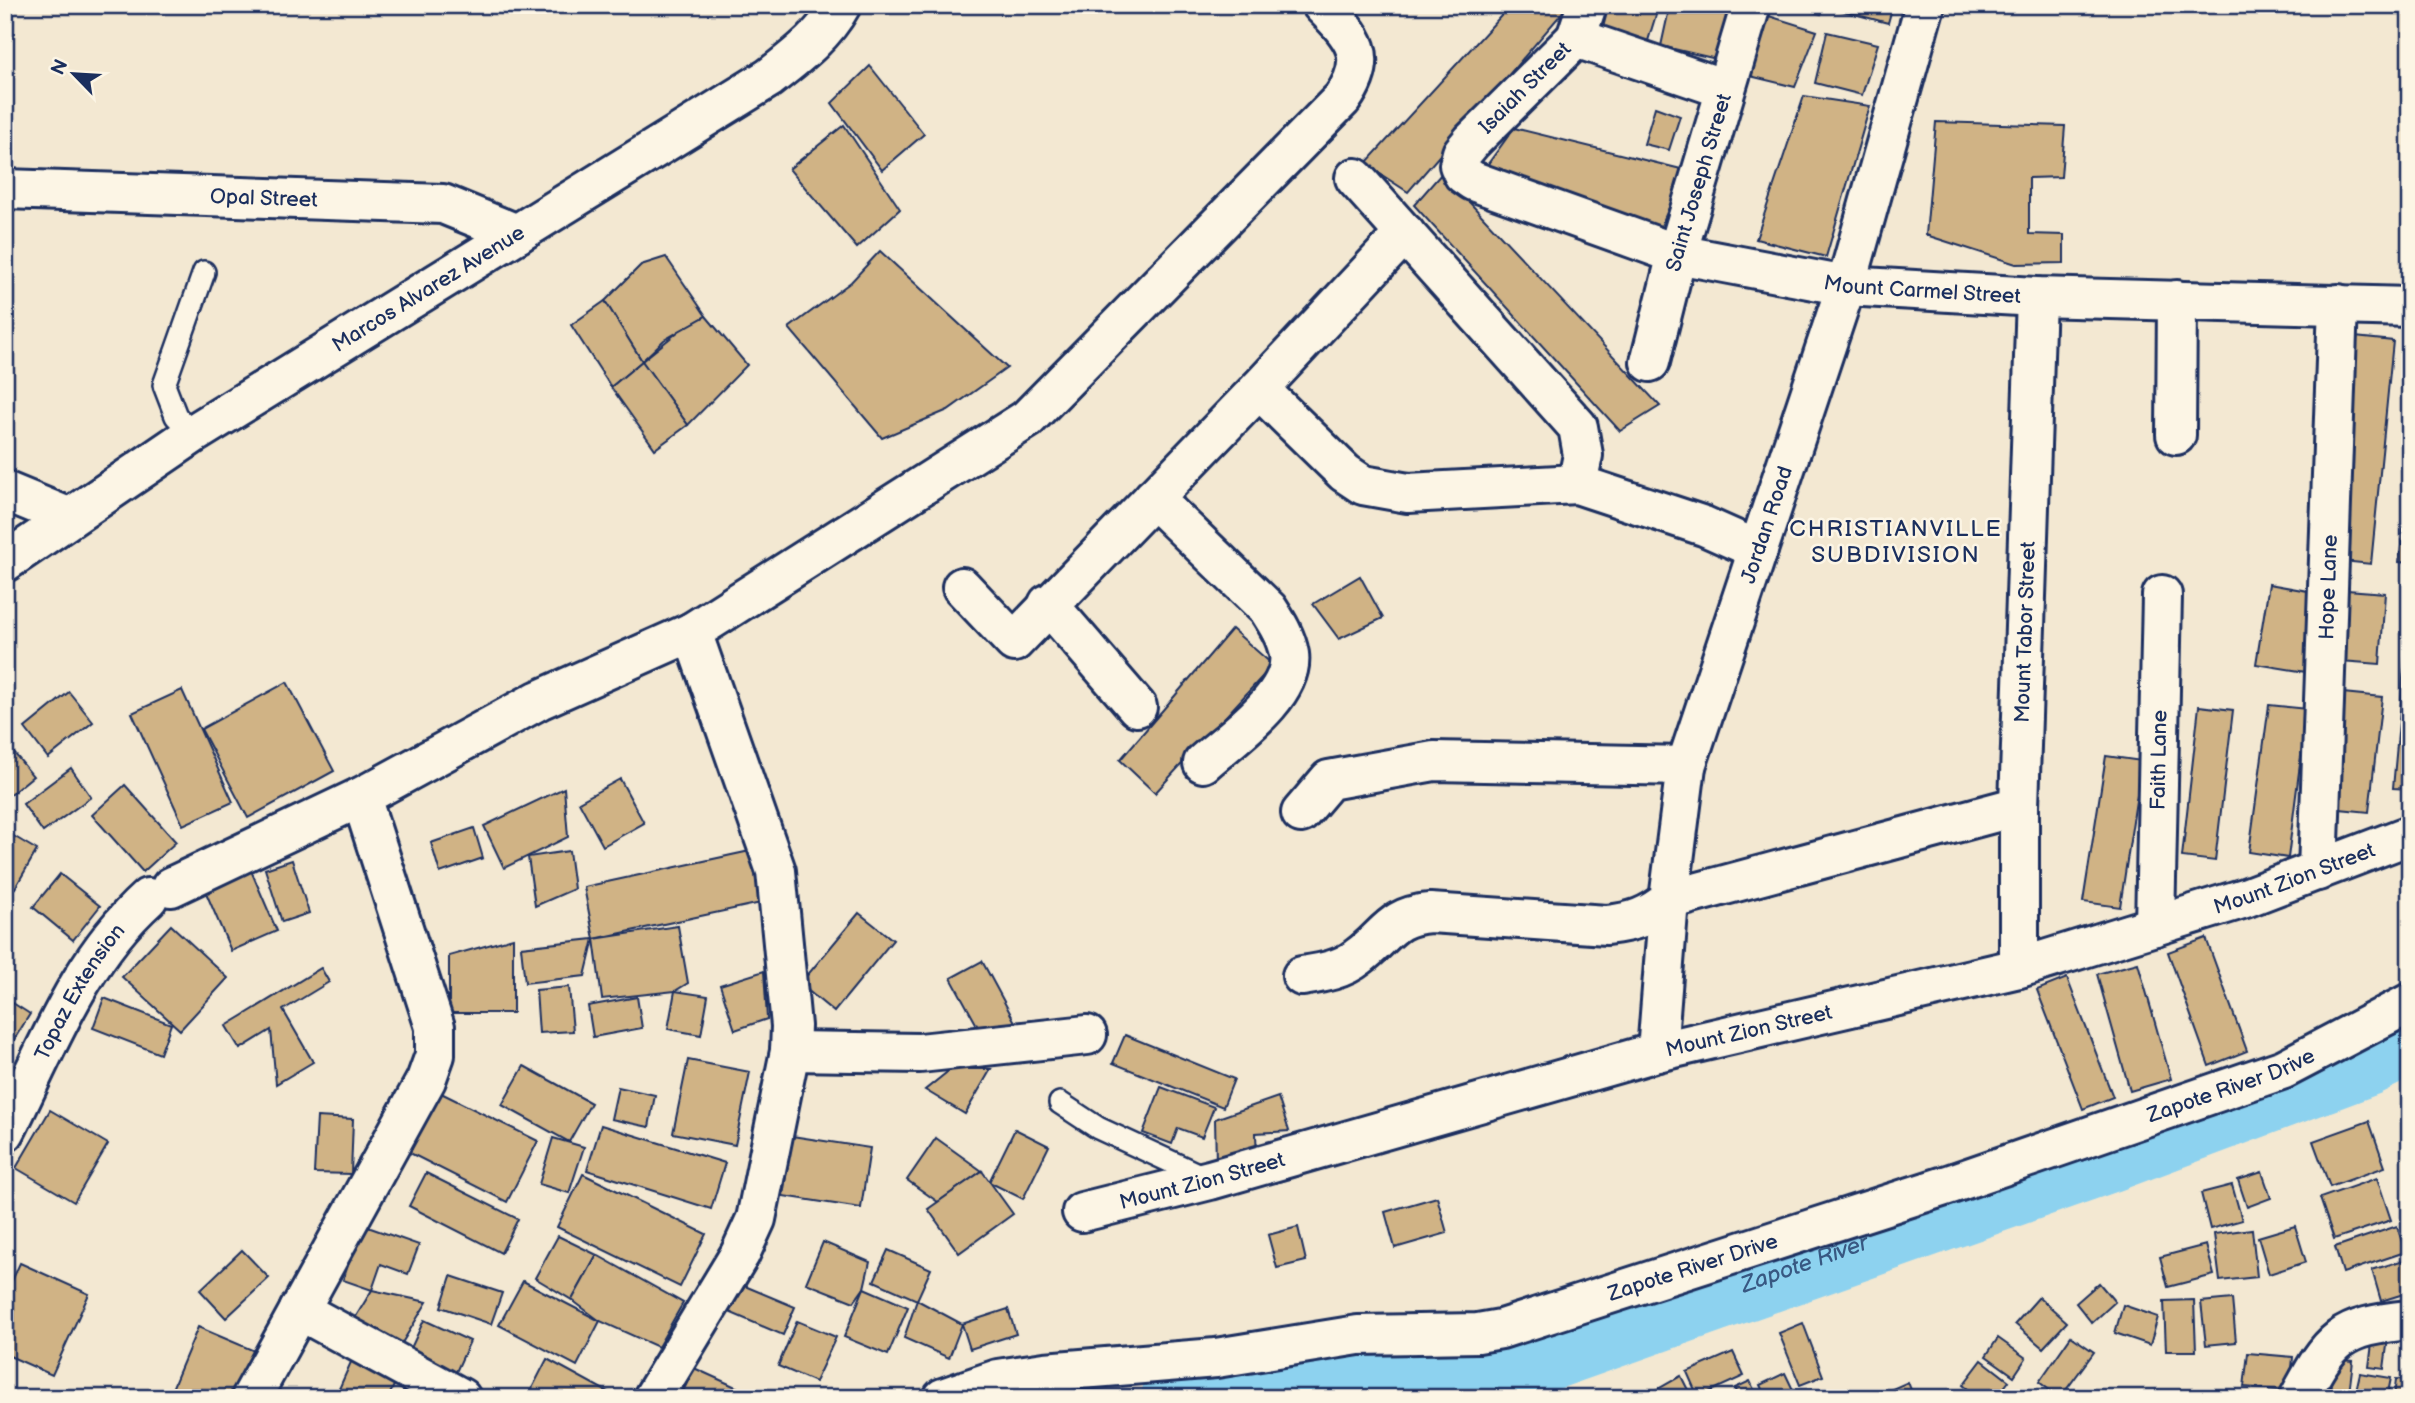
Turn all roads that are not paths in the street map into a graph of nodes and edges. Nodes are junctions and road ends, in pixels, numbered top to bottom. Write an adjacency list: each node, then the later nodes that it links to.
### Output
1 (841, 5): 11 (street, Marcos Alvarez Avenue)
2 (1322, 5): 32 (street, Topaz Extension)
3 (1751, 5): 6 (street, Saint Joseph Street)
4 (1925, 5): 14 (street, Jordan Road)
5 (1581, 22): 6 (street, Isaiah Street); 7 (street, Isaiah Street)
6 (1725, 89): 12 (street, Saint Joseph Street)
7 (1459, 165): 12 (street, Mount Carmel Street)
8 (1355, 178): 10 (street)
9 (5, 189): 11 (street, Opal Street)
10 (1405, 233): 20 (street); 23 (street)
11 (517, 234): 21 (street, Marcos Alvarez Avenue)
12 (1676, 254): 14 (street, Mount Carmel Street); 19 (street, Saint Joseph Street)
13 (204, 272): 21 (lane)
14 (1846, 286): 15 (street, Mount Carmel Street); 27 (street, Jordan Road)
15 (2036, 297): 16 (street, Mount Carmel Street); 37 (street, Mount Tabor Street)
16 (2177, 300): 17 (street, Mount Carmel Street); 22 (street)
17 (2338, 304): 18 (street, Mount Carmel Street); 40 (street, Hope Lane)
18 (2410, 307)
19 (1650, 362)
20 (1259, 389): 23 (street); 25 (street)
21 (193, 435): 26 (street, Marcos Alvarez Avenue)
22 (2176, 435)
23 (1577, 484): 27 (street)
24 (5, 491): 26 (street)
25 (1153, 498): 31 (street); 34 (street)
26 (68, 517): 28 (street, Marcos Alvarez Avenue)
27 (1758, 550): 35 (street, Jordan Road)
28 (5, 562)
29 (962, 587): 31 (street)
30 (2162, 595): 42 (street, Faith Lane)
31 (1048, 604): 33 (street)
32 (692, 632): 36 (street, Topaz Extension); 47 (street)
33 (1137, 707)
34 (1203, 763)
35 (1686, 766): 38 (street); 41 (street, Jordan Road)
36 (361, 797): 50 (street, Topaz Extension); 53 (street)
37 (2019, 806): 41 (street); 43 (street, Mount Tabor Street)
38 (1301, 813)
39 (2410, 835): 40 (street, Mount Zion Street)
40 (2318, 871): 42 (street, Mount Zion Street)
41 (1669, 900): 44 (street); 48 (street, Jordan Road)
42 (2155, 926): 43 (street, Mount Zion Street)
43 (2019, 968): 48 (street, Mount Zion Street)
44 (1302, 976)
45 (2410, 1003): 58 (street, Zapote River Drive)
46 (1087, 1035): 47 (street)
47 (790, 1051): 57 (street)
48 (1657, 1052): 51 (street, Mount Zion Street)
49 (1060, 1103): 51 (lane)
50 (5, 1132)
51 (1210, 1180): 52 (street, Mount Zion Street)
52 (1082, 1212)
53 (299, 1310): 55 (street); 56 (street)
54 (2410, 1320): 59 (street)
55 (251, 1398)
56 (461, 1398)
57 (653, 1398)
58 (943, 1398)
59 (2299, 1398)

